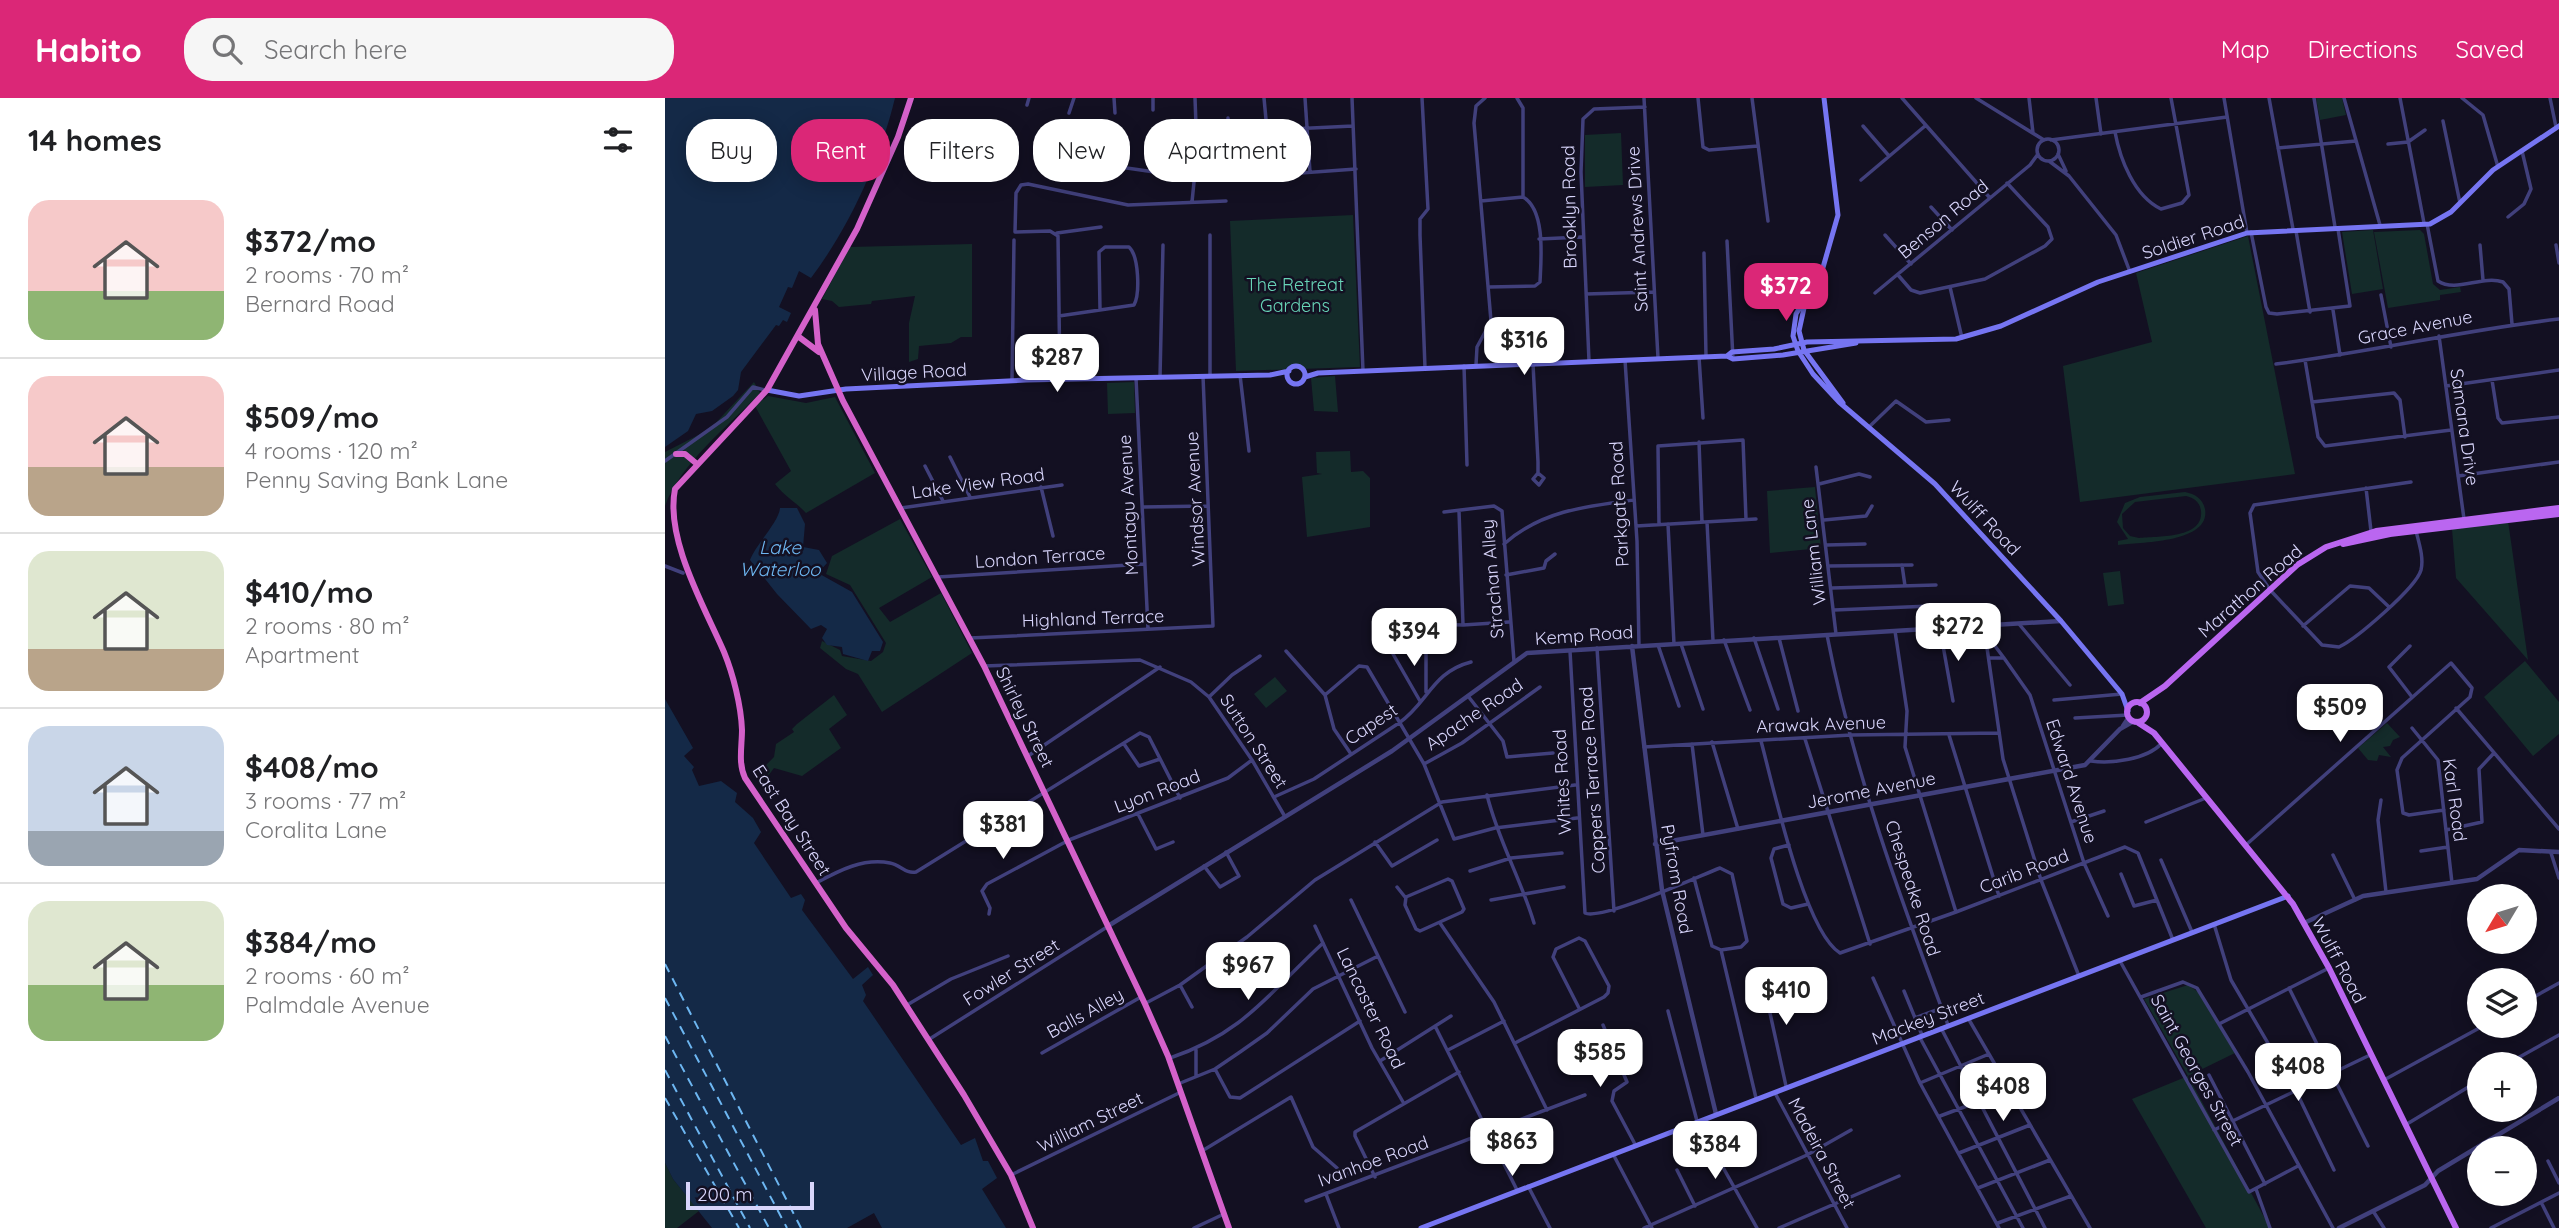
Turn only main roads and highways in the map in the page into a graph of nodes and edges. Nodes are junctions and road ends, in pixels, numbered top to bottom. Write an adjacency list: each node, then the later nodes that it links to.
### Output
1 (911, 98): 4 (highway, East Bay Street)
2 (1824, 98): 6 (main road)
3 (2558, 127): 6 (main road, Soldier Road)
4 (816, 305): 5 (highway, East Bay Street); 7 (highway, Shirley Street)
5 (799, 337): 7 (highway); 14 (highway, East Bay Street)
6 (1799, 347): 10 (main road, Village Road); 22 (main road, Wulff Road)
7 (822, 354): 15 (highway, Shirley Street)
8 (1303, 369): 9 (main road, Village Road); 10 (main road, Village Road); 12 (main road)
9 (1289, 371): 11 (main road, Village Road); 13 (main road)
10 (1318, 373): 12 (main road, Village Road)
11 (1273, 375): 13 (main road, Village Road); 15 (main road, Village Road)
12 (1305, 377): 13 (main road, Village Road)
13 (1289, 380)
14 (767, 390): 15 (main road, Village Road); 17 (highway, East Bay Street)
15 (839, 390): 29 (highway, Shirley Street)
16 (676, 454): 17 (highway)
17 (697, 464): 28 (highway, East Bay Street)
18 (2559, 508): 20 (main road, Marathon Road)
19 (2559, 514): 20 (main road, Marathon Road)
20 (2416, 528): 21 (main road, Marathon Road); 21 (main road, Marathon Road)
21 (2271, 591): 23 (main road, Marathon Road); 24 (main road, Marathon Road)
22 (2122, 694): 23 (main road, Wulff Road); 25 (main road, Wulff Road)
23 (2140, 703): 24 (main road); 25 (main road, Marathon Road)
24 (2147, 711): 25 (main road, Marathon Road); 26 (main road, Wulff Road)
25 (2131, 717): 26 (main road, Wulff Road)
26 (2154, 733): 27 (main road, Wulff Road)
27 (2287, 896): 30 (main road, Mackey Street); 31 (main road, Wulff Road)
28 (1033, 1228)
29 (1229, 1228)
30 (1421, 1228)
31 (2456, 1228)

